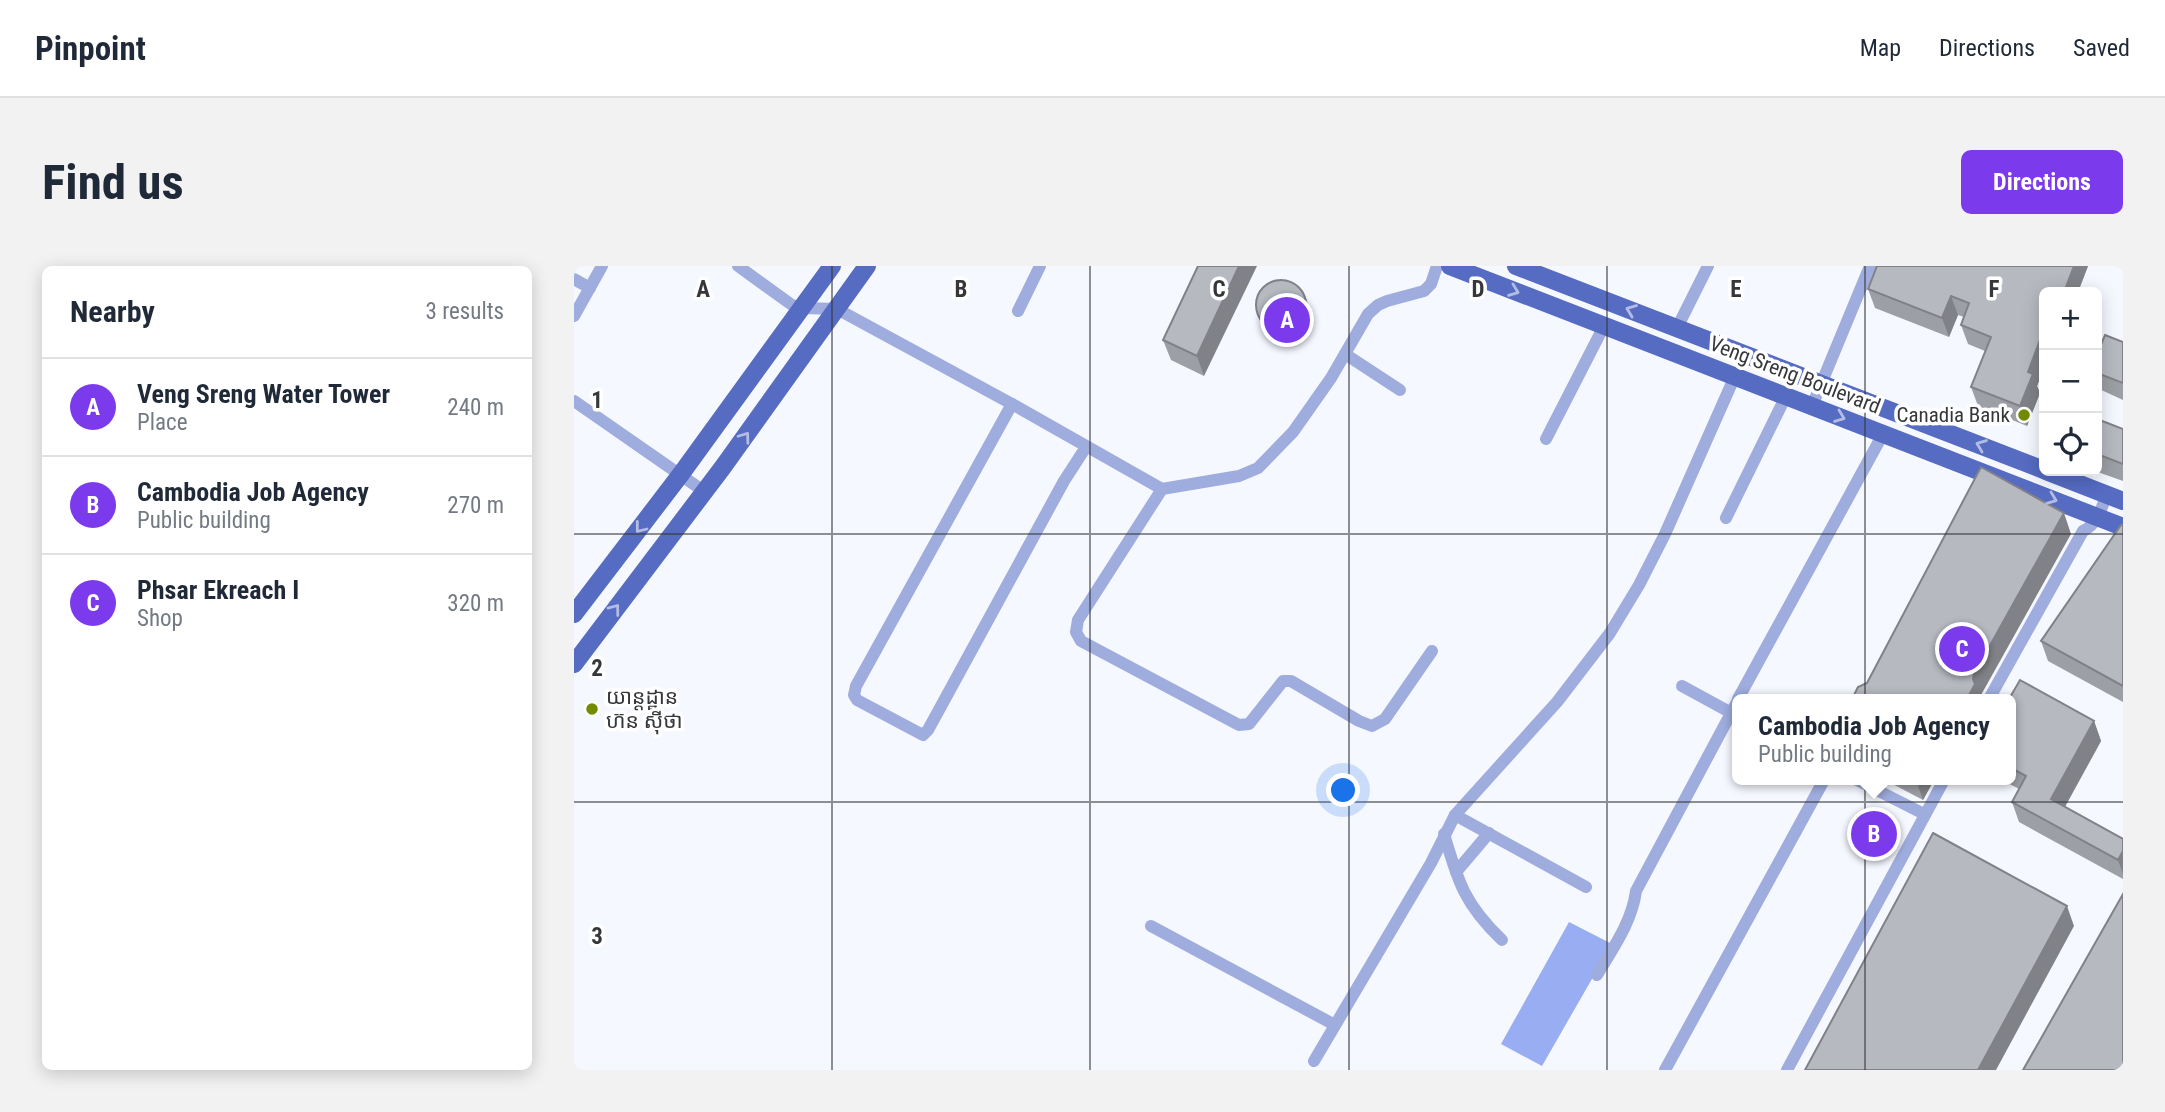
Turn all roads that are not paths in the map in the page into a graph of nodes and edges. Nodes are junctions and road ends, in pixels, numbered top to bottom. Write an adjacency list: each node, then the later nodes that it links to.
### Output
1 (602, 266): 12 (street)
2 (738, 266): 13 (street)
3 (832, 266): 13 (main road)
4 (867, 266): 14 (main road)
5 (1040, 266): 15 (street)
6 (1437, 266): 19 (street)
7 (1450, 266): 17 (main road, Veng Sreng Boulevard, one-way to 17)
8 (1516, 266): 18 (main road, Veng Sreng Boulevard, one-way to 8)
9 (1708, 266): 18 (street)
10 (1870, 266): 21 (street)
11 (574, 279): 12 (street)
12 (590, 288): 16 (street)
13 (803, 308): 14 (street); 31 (main road)
14 (837, 309): 25 (street); 34 (main road, one-way to 14)
15 (1018, 311)
16 (574, 316)
17 (1604, 326): 20 (main road, Veng Sreng Boulevard); 28 (street)
18 (1677, 328): 21 (main road, Veng Sreng Boulevard)
19 (1345, 354): 22 (street); 33 (street)
20 (1735, 376): 23 (main road, Veng Sreng Boulevard); 51 (street)
21 (1821, 384): 26 (street); 30 (main road, Veng Sreng Boulevard, one-way to 21)
22 (1400, 390)
23 (1786, 396): 26 (main road, Veng Sreng Boulevard); 37 (street)
24 (574, 401): 31 (street)
25 (1012, 404): 29 (street); 29 (street)
26 (1812, 406): 27 (main road, Veng Sreng Boulevard, one-way to 27)
27 (1884, 434): 36 (main road, Veng Sreng Boulevard, one-way to 36); 43 (street)
28 (1546, 439)
29 (1086, 447): 33 (street)
30 (2039, 468)
31 (681, 474): 34 (street); 39 (main road, one-way to 39)
32 (2060, 476): 35 (main road, Veng Sreng Boulevard)
33 (1162, 489): 40 (street)
34 (705, 492): 41 (main road, one-way to 34)
35 (2115, 498): 36 (street)
36 (2098, 517): 38 (main road, Veng Sreng Boulevard); 44 (street)
37 (1726, 518)
38 (2123, 527)
39 (574, 614)
40 (1433, 651)
41 (574, 664)
42 (1682, 686): 45 (street)
43 (1741, 694)
44 (1992, 694)
45 (1732, 713)
46 (1732, 718): 58 (street)
47 (1821, 785): 61 (street)
48 (1867, 785): 50 (street)
49 (1941, 785): 50 (street)
50 (1924, 814): 62 (street)
51 (1455, 815): 52 (street); 53 (street)
52 (1489, 833): 54 (street); 55 (street)
53 (1444, 834): 54 (street); 59 (street)
54 (1457, 872): 57 (street)
55 (1586, 887)
56 (1151, 926): 59 (street)
57 (1502, 940)
58 (1597, 975)
59 (1334, 1024): 60 (street)
60 (1314, 1060)
61 (1665, 1070)
62 (1787, 1070)

